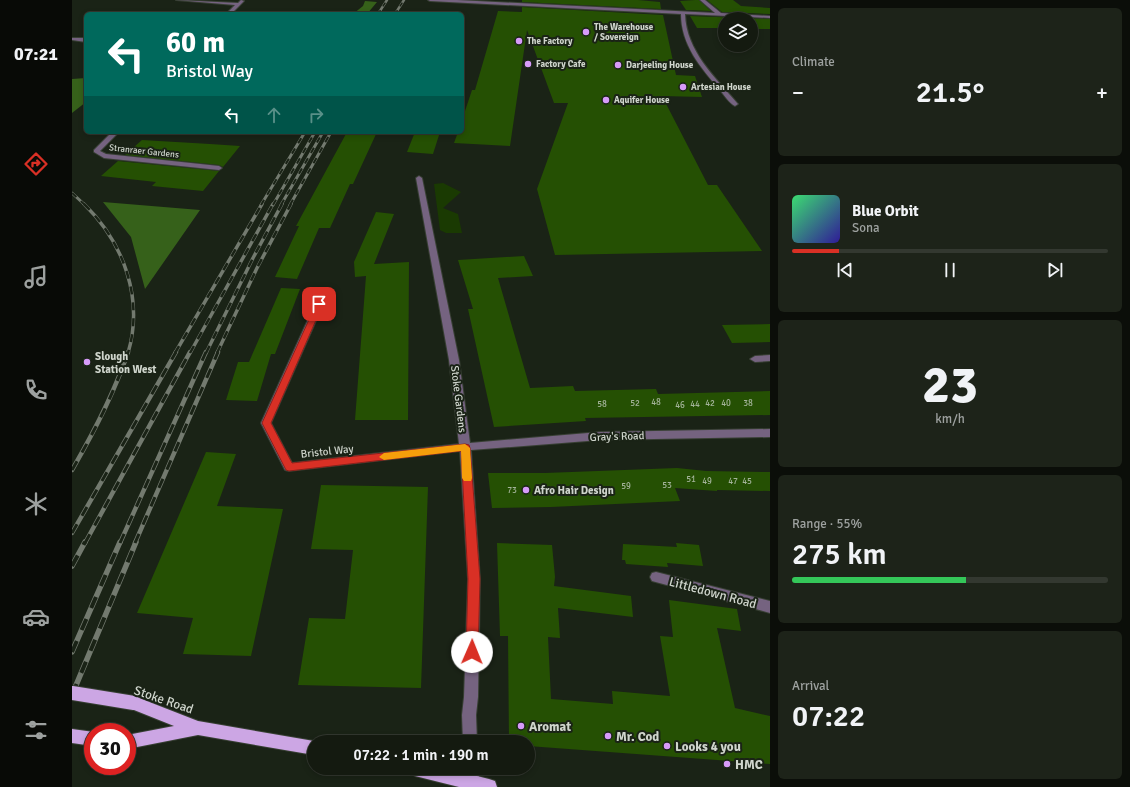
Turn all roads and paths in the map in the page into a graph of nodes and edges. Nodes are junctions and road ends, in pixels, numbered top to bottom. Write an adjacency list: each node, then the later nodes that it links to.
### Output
1 (178, 0): 6 (street)
2 (244, 0): 6 (street)
3 (430, 0): 5 (street)
4 (702, 0): 9 (street)
5 (531, 2): 8 (street)
6 (239, 4): 7 (street)
7 (230, 12)
8 (683, 13): 10 (street); 15 (street)
9 (718, 13)
10 (718, 15)
11 (758, 17): 12 (street)
12 (770, 18)
13 (72, 39): 14 (street)
14 (84, 40)
15 (735, 104)
16 (114, 134): 17 (street, Stranraer Gardens)
17 (219, 168)
18 (419, 178): 23 (street, Stoke Gardens)
19 (325, 291): 23 (street, Bristol Way)
20 (770, 358): 21 (street)
21 (754, 359)
22 (770, 433): 23 (street, Gray's Road)
23 (465, 448): 28 (street, Stoke Gardens)
24 (656, 577): 25 (street, Littledown Road)
25 (770, 608)
26 (72, 694): 27 (main road, Stoke Road, bridge)
27 (198, 728): 31 (main road, Stoke Road); 32 (main road, Stoke Road)
28 (470, 735)
29 (72, 736): 30 (main road)
30 (84, 738)
31 (136, 740)
32 (307, 747)
33 (451, 775): 34 (main road)
34 (471, 779): 35 (main road)
35 (489, 787)

